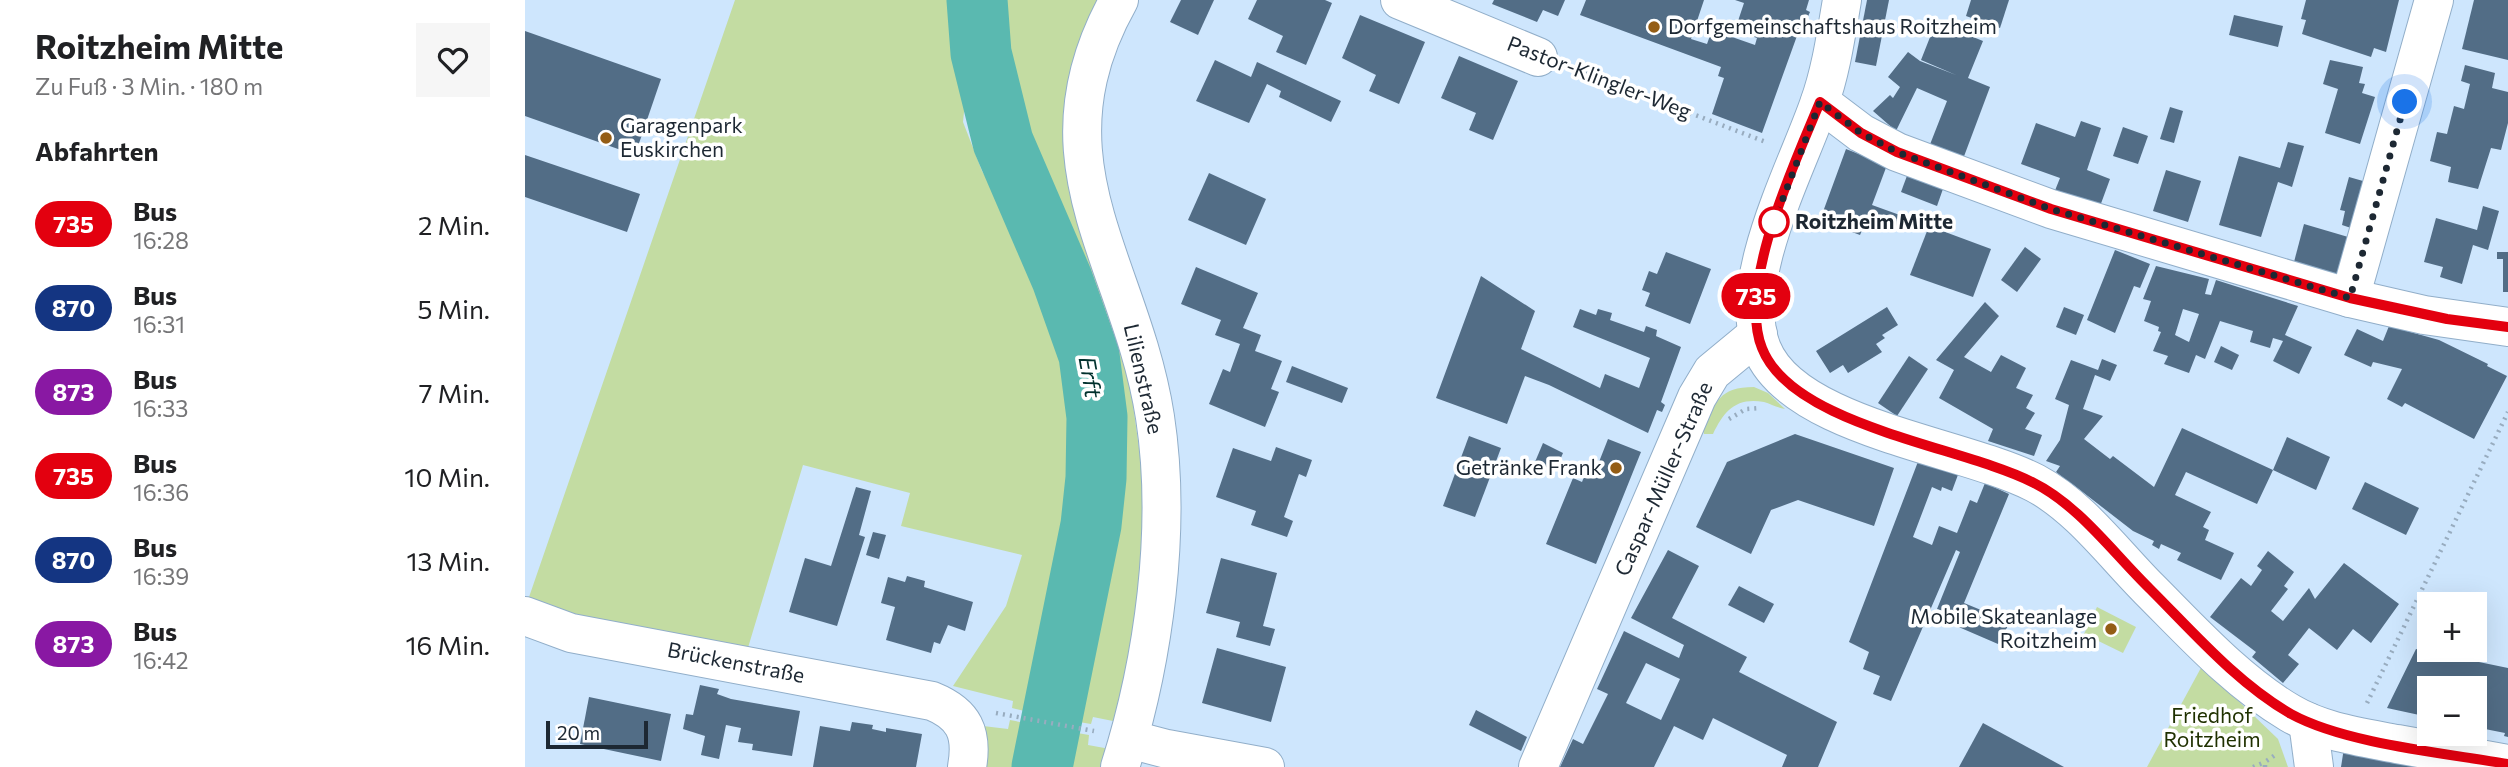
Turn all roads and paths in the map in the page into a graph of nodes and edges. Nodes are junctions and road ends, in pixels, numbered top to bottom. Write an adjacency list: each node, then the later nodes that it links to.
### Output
1 (1119, 0): 19 (street, Lilienstraße)
2 (1400, 0): 5 (street, Pastor-Klingler-Weg)
3 (1842, 0): 6 (street)
4 (2434, 0): 8 (street)
5 (1538, 57): 7 (path, Pastor-Klingler-Weg)
6 (1820, 102): 7 (street); 8 (street)
7 (1799, 154): 10 (street)
8 (2350, 298): 9 (street)
9 (2508, 327)
10 (1758, 334): 16 (street); 24 (street, Caspar-Müller-Straße)
11 (1765, 409): 13 (path)
12 (2508, 412): 18 (path)
13 (1725, 423)
14 (525, 616): 22 (street, Brückenstraße)
15 (994, 712): 17 (path)
16 (2308, 722): 18 (street); 26 (street)
17 (1090, 730)
18 (2352, 736): 21 (street)
19 (1125, 753): 23 (street)
20 (2265, 762): 25 (path)
21 (2508, 764)
22 (967, 767)
23 (1265, 767)
24 (1538, 767)
25 (2253, 767)
26 (2314, 767)

